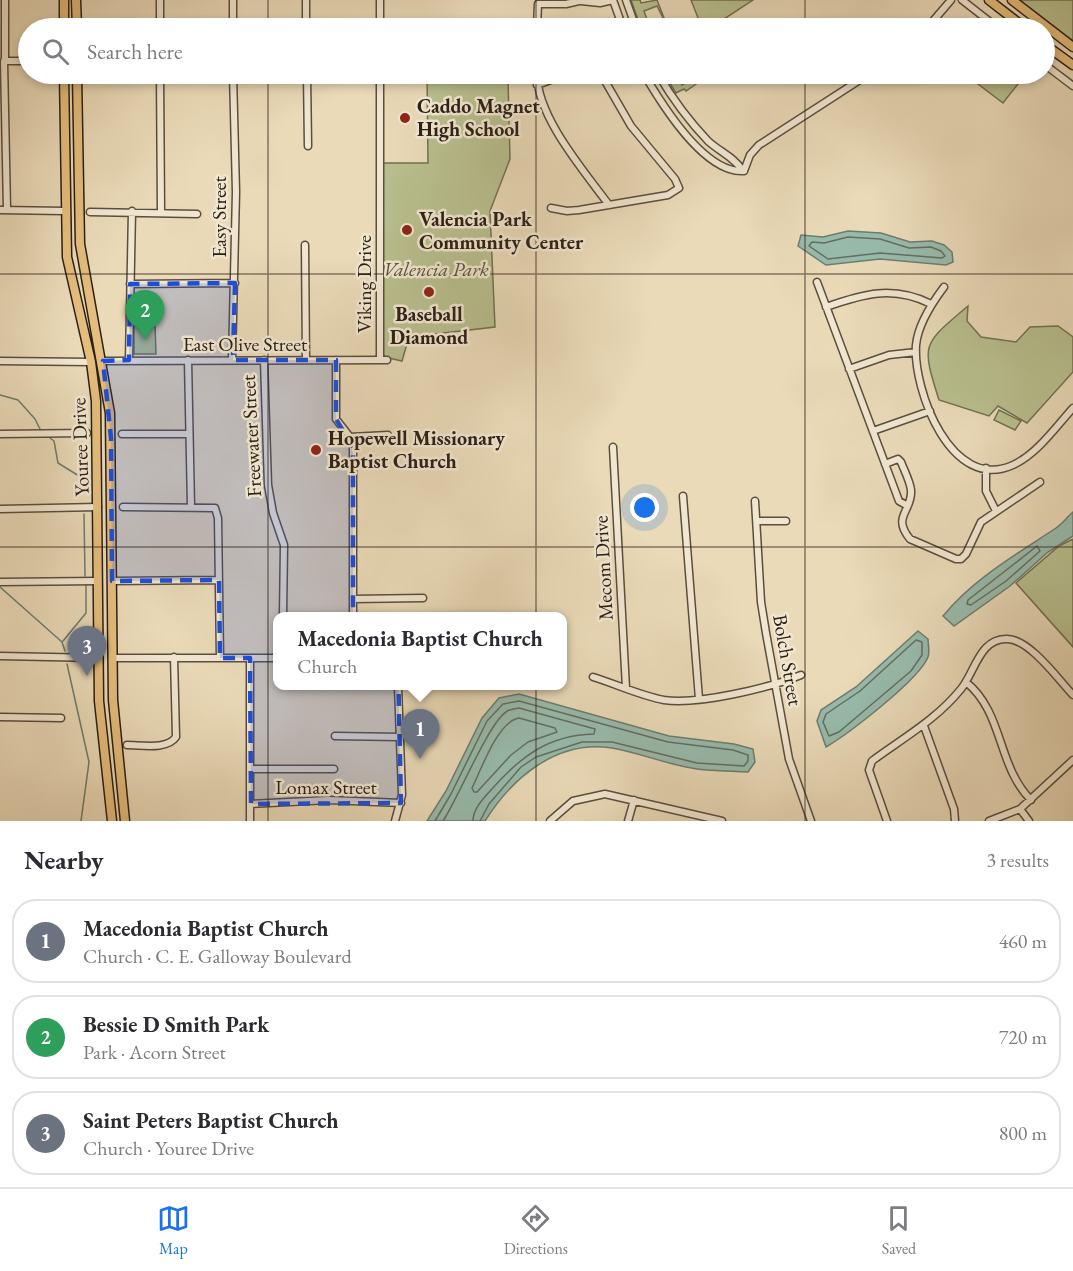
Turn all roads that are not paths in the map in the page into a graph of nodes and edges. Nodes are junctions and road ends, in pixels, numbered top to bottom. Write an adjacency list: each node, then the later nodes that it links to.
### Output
1 (5, 0): 31 (street)
2 (64, 0): 15 (main road)
3 (76, 0): 16 (main road)
4 (160, 0): 17 (street)
5 (233, 0): 18 (street)
6 (306, 0): 19 (street)
7 (380, 0): 20 (street)
8 (613, 0): 14 (street); 22 (street)
9 (626, 0): 23 (street)
10 (951, 0): 24 (street)
11 (962, 0): 25 (street)
12 (989, 0): 26 (main road)
13 (1012, 0): 27 (main road)
14 (582, 1): 21 (street)
15 (64, 18)
16 (77, 18)
17 (160, 18)
18 (233, 18)
19 (306, 18)
20 (380, 18)
21 (537, 18)
22 (619, 18)
23 (632, 18)
24 (936, 18)
25 (985, 18)
26 (1012, 18)
27 (1035, 18)
28 (1055, 33): 29 (main road)
29 (1073, 47)
30 (1055, 52): 32 (main road)
31 (3, 61): 50 (street)
32 (1073, 65)
33 (1055, 72): 45 (street)
34 (64, 84): 51 (main road, Youree Drive)
35 (77, 84): 73 (main road, Youree Drive)
36 (160, 84): 54 (street)
37 (233, 84): 58 (street, Easy Street)
38 (306, 84): 46 (street)
39 (380, 84): 70 (street, Viking Drive)
40 (607, 84): 48 (street)
41 (651, 84): 47 (street)
42 (665, 84): 47 (street)
43 (854, 84): 47 (street)
44 (537, 85): 48 (street)
45 (1073, 86)
46 (308, 146)
47 (744, 171)
48 (609, 204): 49 (street)
49 (552, 208)
50 (4, 210): 51 (street)
51 (65, 211): 72 (main road, Youree Drive)
52 (132, 211): 53 (street); 54 (street); 59 (street)
53 (90, 212)
54 (161, 212): 55 (street)
55 (196, 214)
56 (305, 245): 68 (street)
57 (817, 282): 62 (street)
58 (235, 283): 59 (street); 66 (street, Easy Street)
59 (130, 284): 64 (street)
60 (945, 288): 61 (street)
61 (931, 304): 62 (street); 63 (street)
62 (826, 308): 74 (street)
63 (916, 352): 74 (street); 76 (street)
64 (129, 360): 65 (street, East Olive Street); 73 (street, East Olive Street)
65 (188, 360): 66 (street, East Olive Street); 81 (street)
66 (232, 360): 67 (street, East Olive Street)
67 (264, 360): 68 (street, East Olive Street); 104 (street, Freewater Street)
68 (306, 360): 69 (street, East Olive Street)
69 (336, 360): 70 (street, East Olive Street); 83 (street)
70 (383, 360)
71 (0, 361): 72 (street)
72 (91, 362): 73 (main road); 91 (main road, Youree Drive)
73 (103, 362): 100 (main road, Youree Drive)
74 (849, 369): 77 (street)
75 (1073, 408): 86 (street)
76 (930, 411): 77 (street); 86 (street)
77 (873, 431): 85 (street)
78 (0, 434): 79 (street)
79 (87, 434)
80 (122, 434): 81 (street)
81 (188, 434): 93 (street)
82 (388, 435): 83 (street)
83 (350, 437): 103 (street)
84 (613, 447): 117 (street, Mecom Drive)
85 (885, 464): 90 (street); 90 (street)
86 (986, 468): 95 (street)
87 (1040, 482): 95 (street)
88 (683, 496): 120 (street)
89 (756, 501): 96 (street, Bolch Street)
90 (906, 505): 95 (street)
91 (98, 507): 94 (street); 99 (main road, Youree Drive)
92 (123, 507): 93 (street)
93 (191, 507): 98 (street)
94 (0, 509)
95 (996, 511)
96 (757, 521): 97 (street); 116 (street, Bolch Street)
97 (786, 521)
98 (219, 580): 100 (street); 110 (street)
99 (98, 581): 101 (street); 108 (main road, Youree Drive)
100 (112, 581): 109 (main road, Youree Drive)
101 (0, 582)
102 (423, 598): 103 (street)
103 (353, 599): 105 (street)
104 (283, 612)
105 (353, 612)
106 (0, 656): 108 (street)
107 (174, 657): 109 (street); 110 (street); 126 (street)
108 (99, 658): 109 (main road); 135 (main road, Youree Drive)
109 (112, 658): 136 (main road, Youree Drive)
110 (220, 658): 111 (street)
111 (250, 658): 112 (street); 128 (street)
112 (273, 658)
113 (801, 675): 116 (street)
114 (593, 677): 117 (street)
115 (966, 682): 119 (street); 123 (street); 131 (street)
116 (777, 685): 120 (street); 142 (street, Bolch Street)
117 (626, 688): 120 (street)
118 (398, 690): 125 (street)
119 (1073, 695)
120 (699, 699)
121 (0, 717): 122 (street)
122 (61, 718)
123 (924, 726): 143 (street); 144 (street)
124 (335, 736): 125 (street)
125 (400, 737): 132 (street)
126 (127, 745)
127 (1073, 760): 131 (street)
128 (251, 769): 129 (street); 133 (street)
129 (334, 769)
130 (634, 800): 139 (street); 140 (street); 141 (street)
131 (1031, 800): 134 (street)
132 (401, 803): 133 (street, Lomax Street); 138 (street)
133 (251, 804): 137 (street)
134 (1020, 809): 145 (street); 146 (street)
135 (112, 821)
136 (125, 821)
137 (250, 821)
138 (395, 821)
139 (550, 821)
140 (628, 821)
141 (722, 821)
142 (811, 821)
143 (887, 821)
144 (955, 821)
145 (989, 821)
146 (1029, 821)

